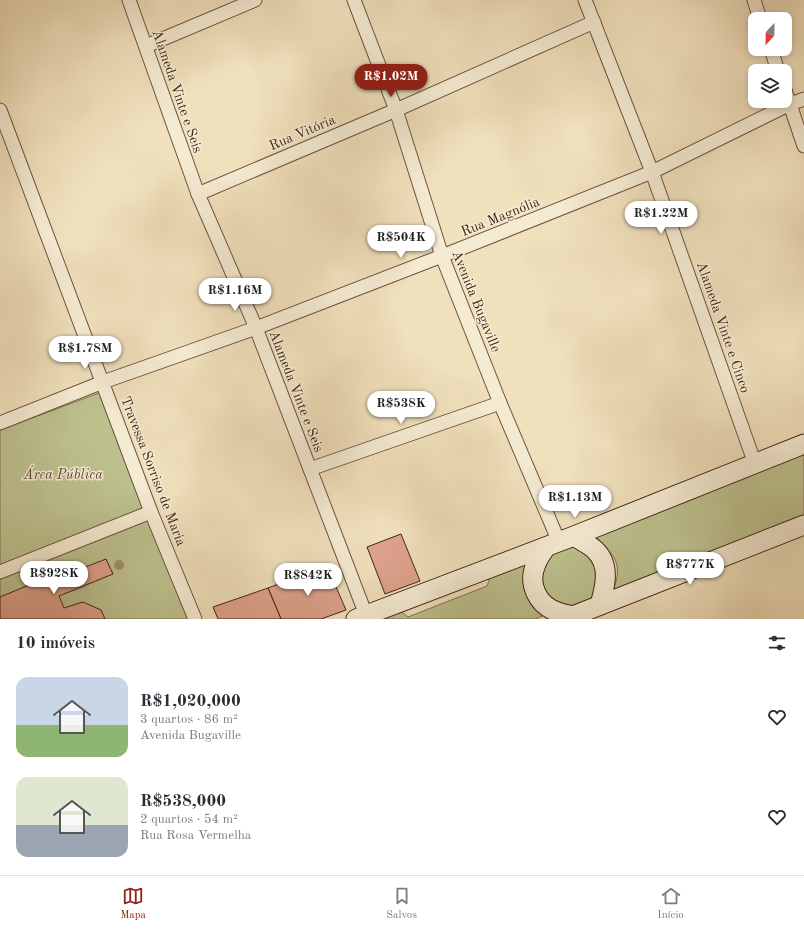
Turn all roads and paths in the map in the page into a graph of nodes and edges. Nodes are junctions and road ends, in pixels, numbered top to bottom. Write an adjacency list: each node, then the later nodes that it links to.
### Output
1 (129, 0): 8 (street, Alameda Vinte e Seis)
2 (255, 0): 8 (street)
3 (354, 0): 14 (street, Avenida Bugaville)
4 (585, 0): 7 (street, Alameda Vinte e Cinco)
5 (754, 0): 6 (street)
6 (758, 12)
7 (594, 22): 14 (street, Rua Vitória); 16 (street, Alameda Vinte e Cinco)
8 (146, 46): 17 (street, Alameda Vinte e Seis)
9 (804, 99): 10 (street, Rua Magnólia)
10 (792, 103)
11 (782, 108): 16 (street, Rua Magnólia)
12 (791, 108): 15 (street)
13 (0, 110): 20 (street, Travessa Sorriso de Maria)
14 (396, 110): 17 (street, Rua Vitória); 18 (street, Avenida Bugaville)
15 (804, 146)
16 (652, 172): 18 (street, Rua Magnólia); 24 (street, Alameda Vinte e Cinco)
17 (198, 194): 19 (street, Alameda Vinte e Seis)
18 (442, 256): 19 (street, Rua Magnólia); 21 (street, Avenida Bugaville)
19 (256, 328): 20 (street, Rua Magnólia); 25 (street, Alameda Vinte e Seis)
20 (102, 382): 22 (street, Rua Magnólia); 26 (street, Travessa Sorriso de Maria)
21 (500, 403): 25 (street); 28 (street, Avenida Bugaville)
22 (0, 423)
23 (804, 444): 24 (main road)
24 (755, 464): 28 (main road)
25 (310, 469): 31 (street, Alameda Vinte e Seis)
26 (151, 512): 29 (street); 33 (street, Travessa Sorriso de Maria)
27 (804, 525): 30 (main road)
28 (559, 542): 30 (main road); 31 (main road); 32 (main road)
29 (0, 572)
30 (600, 605): 32 (main road)
31 (361, 617)
32 (576, 617)
33 (195, 619)

